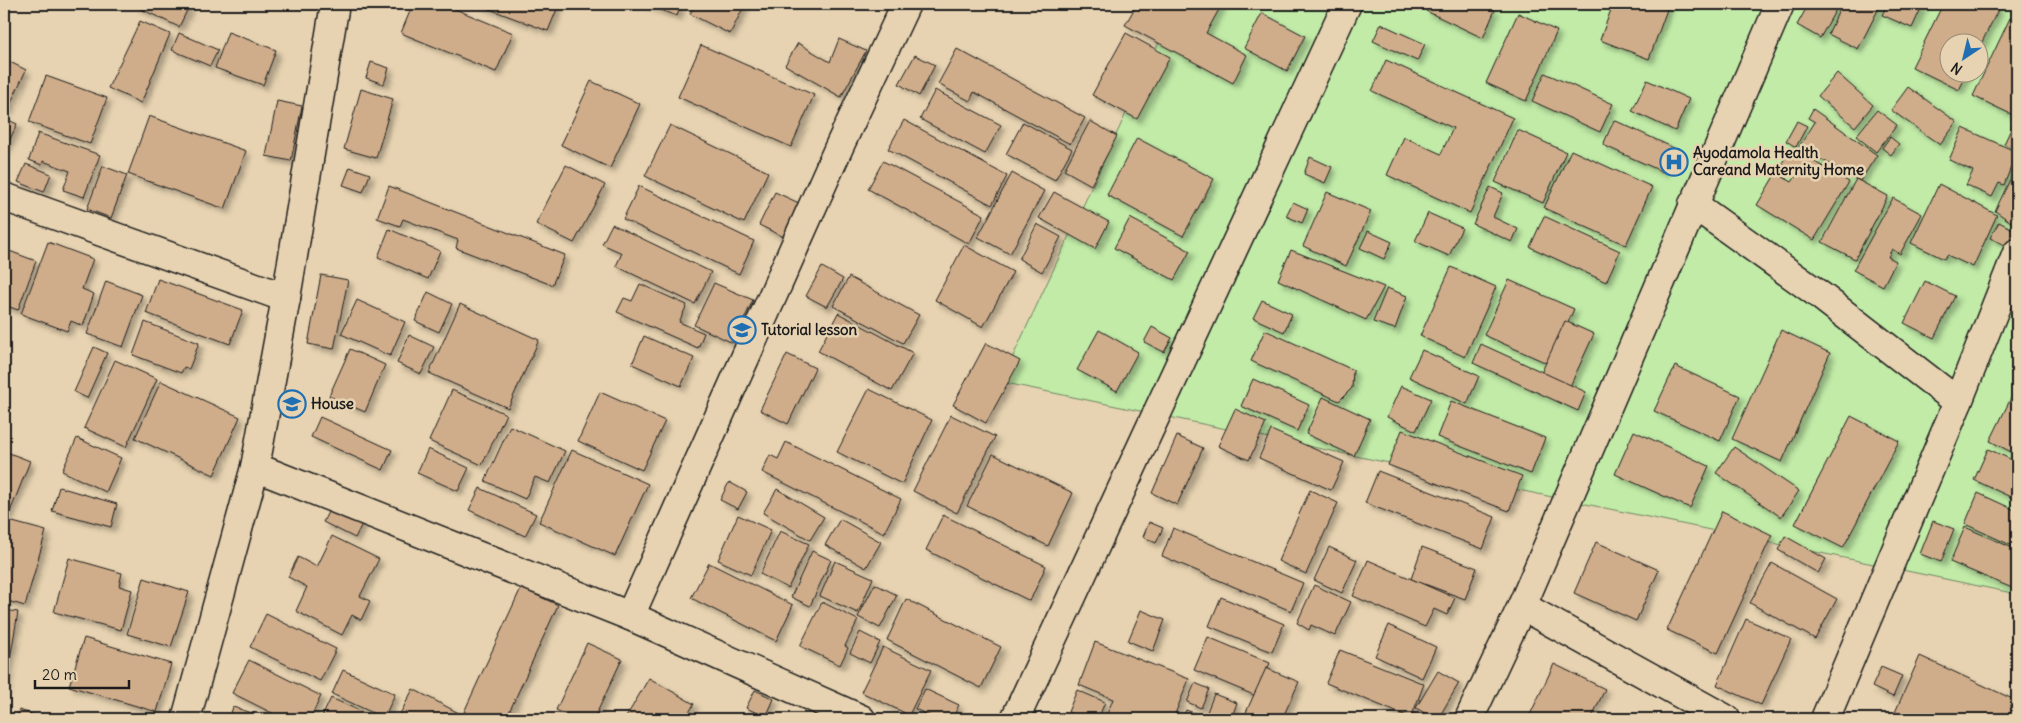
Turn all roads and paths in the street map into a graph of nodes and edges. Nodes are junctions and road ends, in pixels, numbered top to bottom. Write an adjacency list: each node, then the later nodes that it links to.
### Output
1 (334, 4): 8 (street)
2 (906, 4): 12 (street)
3 (1347, 4): 15 (street)
4 (1780, 4): 6 (street)
5 (4, 197): 8 (street)
6 (1693, 204): 9 (street); 11 (street)
7 (2017, 253): 9 (street)
8 (286, 298): 10 (street)
9 (1958, 402): 18 (street)
10 (254, 467): 12 (street); 13 (street)
11 (1522, 606): 16 (street); 17 (street)
12 (630, 616): 14 (street)
13 (186, 719)
14 (861, 719)
15 (1015, 719)
16 (1469, 719)
17 (1726, 719)
18 (1825, 719)

